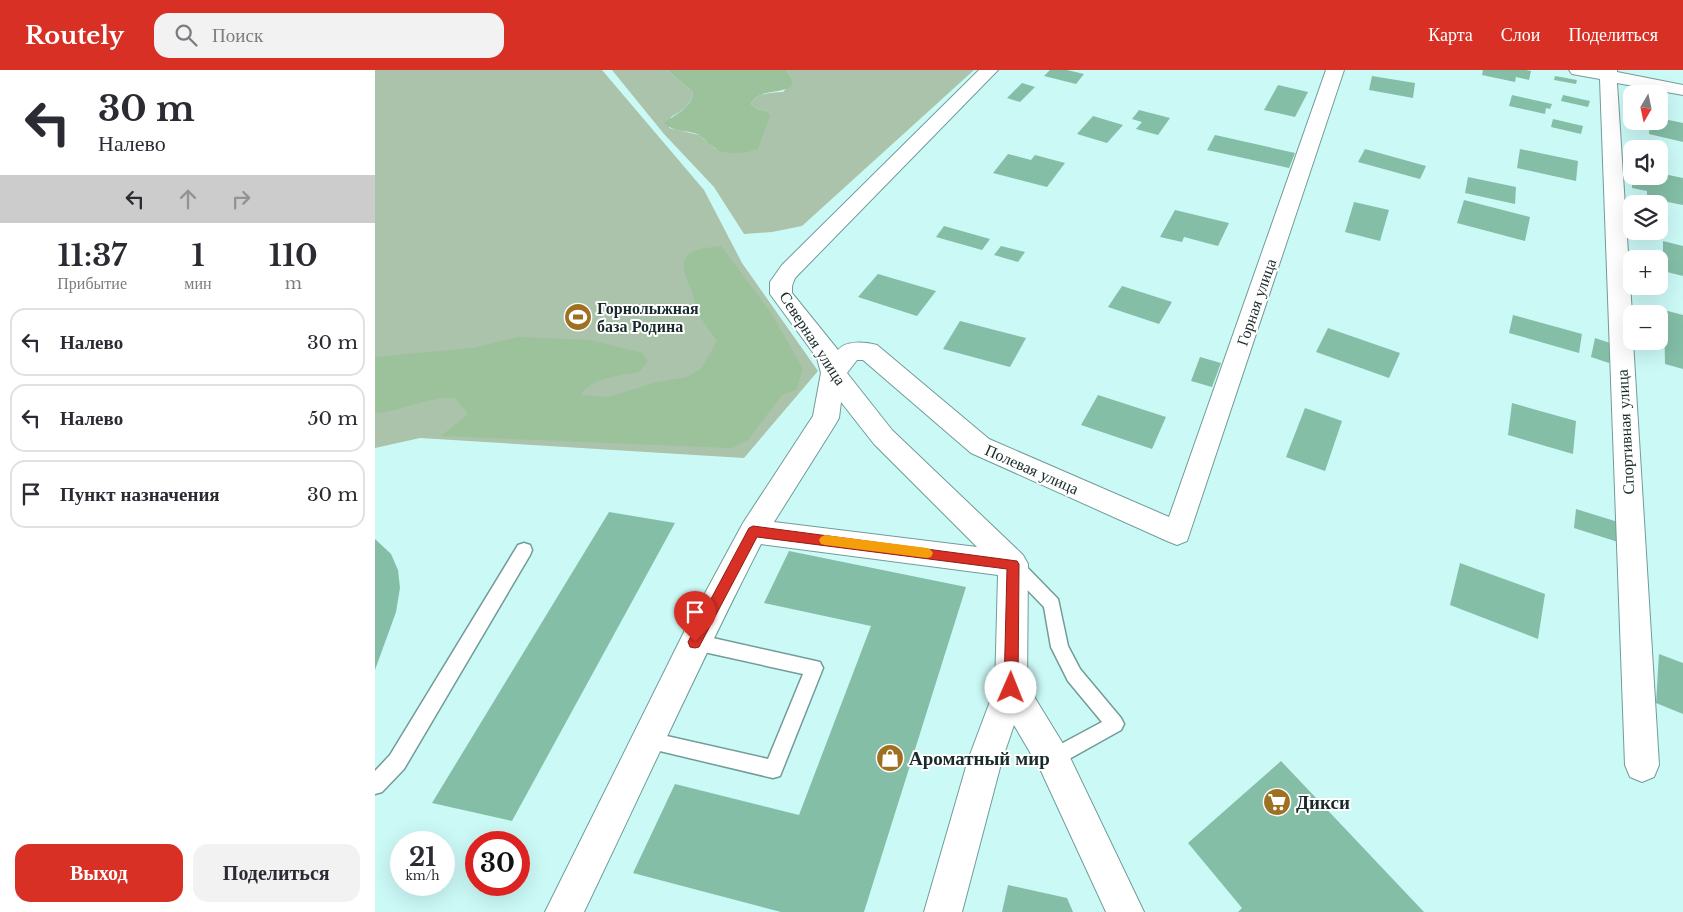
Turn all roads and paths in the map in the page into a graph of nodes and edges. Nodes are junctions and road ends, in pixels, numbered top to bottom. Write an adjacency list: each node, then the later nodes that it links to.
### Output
1 (989, 70): 6 (street, Северная улица)
2 (1335, 70): 8 (street, Горная улица)
3 (1578, 70): 4 (street)
4 (1608, 73): 5 (street); 15 (street, Спортивная улица)
5 (1683, 90)
6 (833, 373): 7 (street); 8 (street, Полевая улица); 10 (street, Северная улица)
7 (753, 531): 10 (street); 11 (street)
8 (1177, 534)
9 (524, 550): 16 (lane)
10 (1013, 564): 12 (street); 14 (lane)
11 (695, 642): 13 (street); 13 (lane)
12 (1011, 688): 14 (street); 18 (street)
13 (649, 741): 17 (street)
14 (1053, 759): 19 (street)
15 (1641, 765)
16 (375, 785)
17 (564, 912)
18 (943, 912)
19 (1125, 912)

